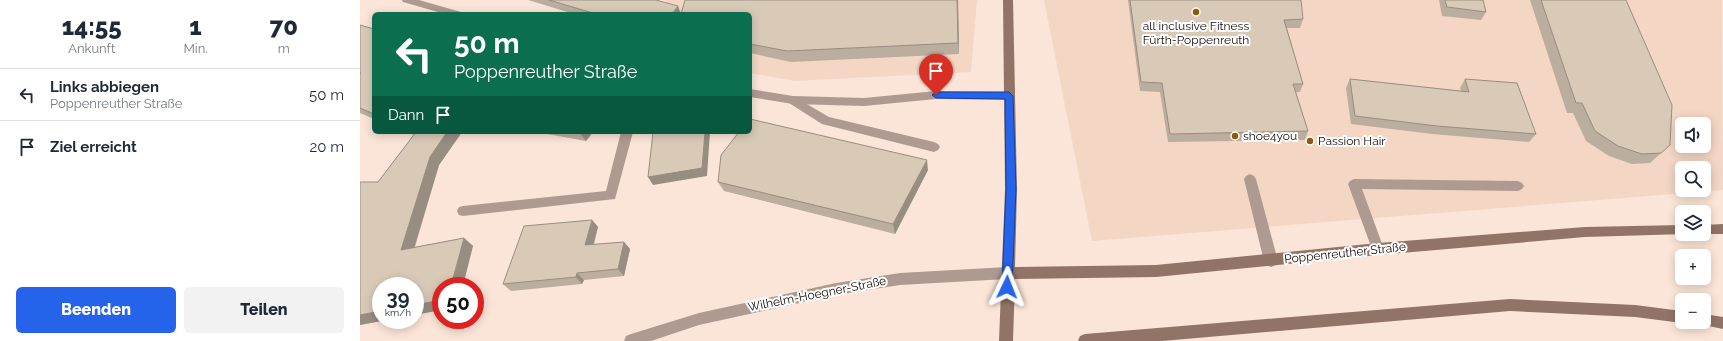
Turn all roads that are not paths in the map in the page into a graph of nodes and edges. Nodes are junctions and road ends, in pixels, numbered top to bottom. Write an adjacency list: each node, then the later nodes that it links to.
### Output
1 (407, 0): 3 (street)
2 (1008, 0): 5 (main road)
3 (450, 12)
4 (752, 93): 6 (street)
5 (1009, 96): 6 (street); 17 (main road)
6 (793, 100): 8 (street)
7 (626, 134): 11 (street)
8 (934, 147)
9 (1250, 179): 16 (street)
10 (1518, 186): 15 (street)
11 (462, 211)
12 (1723, 229): 14 (main road)
13 (1675, 230): 15 (main road, Poppenreuther Straße)
14 (1711, 230)
15 (1378, 249): 16 (main road, Poppenreuther Straße)
16 (1271, 261): 17 (main road, Poppenreuther Straße)
17 (1007, 274): 21 (street, Wilhelm-Hoegner-Straße); 22 (main road)
18 (1675, 316): 23 (main road)
19 (1711, 321): 20 (main road)
20 (1723, 322)
21 (631, 341)
22 (1006, 341)
23 (1085, 341)

